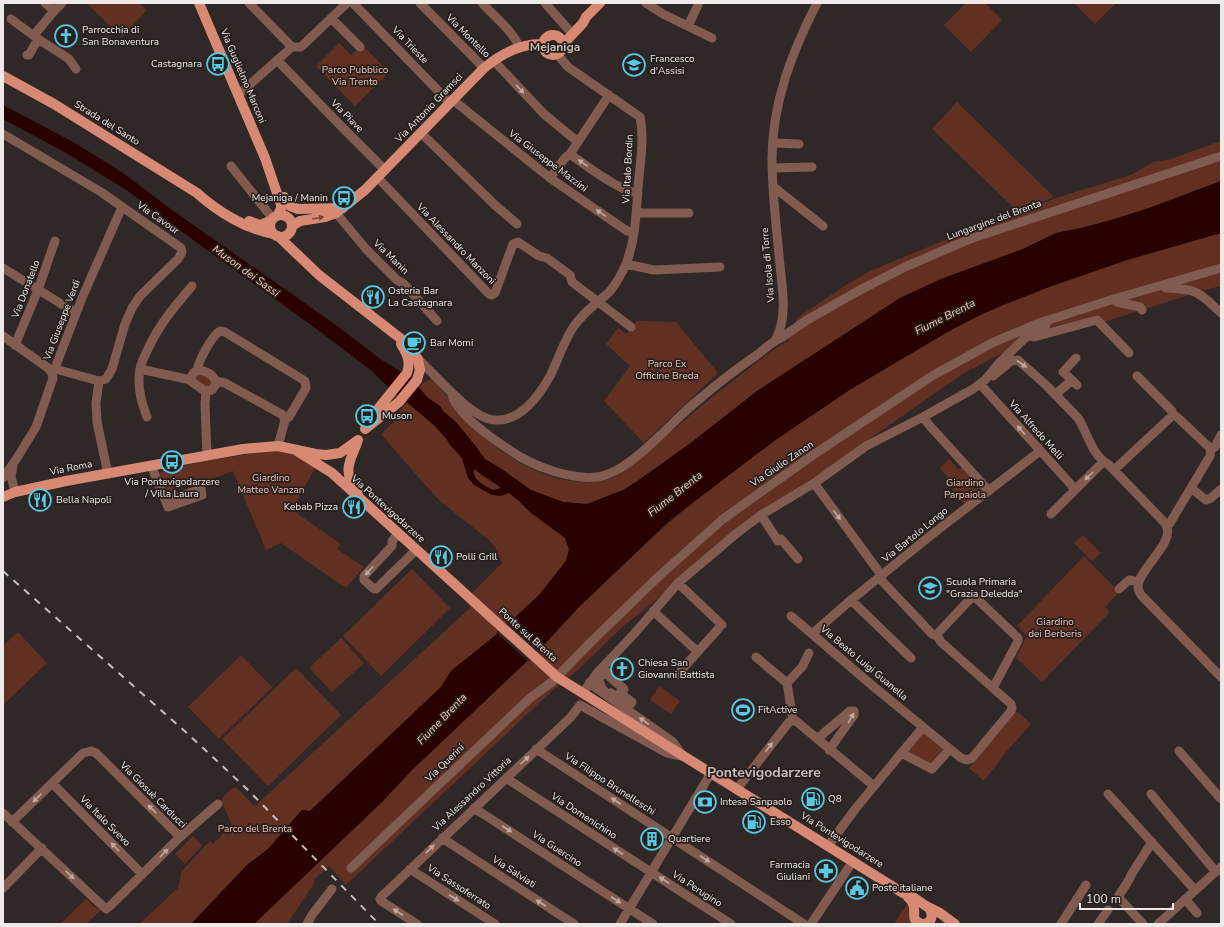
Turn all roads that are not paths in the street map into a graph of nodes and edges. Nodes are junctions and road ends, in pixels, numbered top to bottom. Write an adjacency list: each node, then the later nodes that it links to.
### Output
1 (45, 3): 14 (street)
2 (62, 3): 14 (street)
3 (199, 3): 34 (main road, Via Guglielmo Marconi)
4 (249, 3): 24 (street)
5 (347, 3): 16 (street)
6 (353, 3): 36 (street, Via Trieste)
7 (420, 3): 31 (street, Via Montello)
8 (482, 3): 26 (street)
9 (545, 3): 19 (street)
10 (600, 3): 15 (main road)
11 (646, 3): 18 (street)
12 (817, 3): 40 (street, Via Isola di Torre)
13 (698, 4): 18 (street)
14 (54, 11): 21 (street)
15 (586, 17): 19 (main road); 27 (main road)
16 (332, 18): 24 (street); 25 (street)
17 (11, 19): 21 (street)
18 (688, 26): 22 (street)
19 (568, 30): 20 (main road)
20 (555, 35): 23 (main road); 27 (main road)
21 (36, 37): 28 (street); 32 (street)
22 (712, 38)
23 (543, 44): 26 (main road, Via Antonio Gramsci); 27 (main road)
24 (292, 46): 29 (street)
25 (360, 47)
26 (519, 47): 30 (main road, Via Antonio Gramsci)
27 (560, 50): 35 (street, Via Italo Bordin)
28 (27, 54)
29 (278, 60): 34 (street); 48 (street, Via Piave)
30 (494, 60): 31 (main road, Via Antonio Gramsci); 39 (street, one-way to 39)
31 (484, 68): 36 (main road, Via Antonio Gramsci)
32 (76, 69)
33 (3, 76): 52 (main road, Strada del Santo)
34 (238, 95): 44 (main road, Via Guglielmo Marconi)
35 (609, 95): 39 (street); 53 (street, Via Italo Bordin)
36 (452, 102): 37 (main road, Via Antonio Gramsci); 50 (street, Via Giuseppe Mazzini)
37 (421, 133): 48 (main road, Via Antonio Gramsci); 62 (street)
38 (3, 134): 55 (street, Via Cavour)
39 (578, 142): 42 (street)
40 (773, 143): 41 (street); 47 (street, Via Isola di Torre)
41 (799, 144)
42 (570, 154): 50 (street); 53 (street, one-way to 42)
43 (1221, 156): 85 (street, Lungargine del Brenta)
44 (265, 158): 54 (main road, Via Guglielmo Marconi); 60 (main road, Via Guglielmo Marconi)
45 (231, 166): 60 (street)
46 (812, 167): 47 (street)
47 (772, 168): 51 (street, Via Isola di Torre)
48 (385, 170): 49 (main road, Via Antonio Gramsci)
49 (378, 178): 57 (main road, Via Antonio Gramsci); 76 (street, Via Alessandro Manzoni)
50 (550, 178): 64 (street, Via Giuseppe Mazzini, one-way to 50)
51 (773, 188): 63 (street); 85 (street, Via Isola di Torre)
52 (196, 193): 60 (main road, Strada del Santo); 65 (main road, Strada del Santo)
53 (638, 193): 58 (street, Via Italo Bordin)
54 (284, 197): 56 (main road); 61 (main road, Via Guglielmo Marconi)
55 (122, 207): 78 (street, Via Giuseppe Verdi); 100 (street, Via Cavour)
56 (320, 208): 57 (main road); 61 (main road)
57 (337, 209): 61 (main road, Via Antonio Gramsci, one-way to 57); 81 (street, Via Manin)
58 (637, 213): 59 (street, Via Italo Bordin); 64 (street, Via Italo Bordin)
59 (689, 214)
60 (274, 218): 61 (main road); 65 (main road)
61 (290, 223): 65 (main road); 67 (main road, Via Guglielmo Marconi)
62 (517, 224)
63 (823, 226)
64 (634, 232): 68 (street, Via Italo Bordin)
65 (276, 235): 67 (main road)
66 (55, 241): 74 (street, Via Donatello)
67 (301, 258): 84 (main road)
68 (626, 264): 69 (street); 76 (street, Via Italo Bordin)
69 (720, 267)
70 (3, 268): 74 (street)
71 (1221, 268): 72 (street, Via Giulio Zanon)
72 (1163, 285): 75 (street, Via Giulio Zanon); 79 (street, Via Giulio Zanon)
73 (192, 286): 91 (street)
74 (38, 290): 78 (street); 87 (street, Via Donatello)
75 (1114, 299): 77 (street); 80 (street, Via Giulio Zanon)
76 (597, 302): 82 (street, Via Alessandro Manzoni); 103 (street, Via Italo Bordin)
77 (1142, 310)
78 (76, 313): 93 (street, Via Giuseppe Verdi)
79 (1221, 313)
80 (1054, 318): 86 (street, Via Giulio Zanon); 157 (street, Via Giulio Zanon)
81 (437, 321)
82 (631, 327)
83 (3, 336): 87 (street)
84 (399, 339): 90 (main road); 110 (main road, Via Pontevigodarzere)
85 (776, 339): 103 (street, Lungargine del Brenta)
86 (1024, 339): 88 (street, Via Giulio Zanon); 95 (street, Via Giulio Zanon)
87 (15, 345): 93 (street)
88 (1129, 353)
89 (1076, 358): 104 (street)
90 (418, 359): 92 (street, Via Italo Bordin); 97 (main road)
91 (140, 368): 98 (street); 106 (street)
92 (430, 370): 97 (street); 103 (street, Via Italo Bordin)
93 (56, 371): 100 (street); 119 (street, Via Giuseppe Verdi)
94 (197, 371): 98 (street); 99 (street); 108 (street)
95 (990, 374): 101 (street, Via Giulio Zanon); 104 (street, one-way to 104)
96 (1136, 376): 105 (street)
97 (418, 377): 109 (main road, Via Pontevigodarzere)
98 (191, 380): 102 (street)
99 (216, 380): 102 (street); 108 (street)
100 (99, 382): 125 (street)
101 (980, 384): 107 (street, Via Giulio Zanon); 116 (street, Via Alfredo Melli, one-way to 101)
102 (206, 391): 118 (street)
103 (453, 394)
104 (1056, 394): 120 (street)
105 (1173, 415): 114 (street); 123 (street)
106 (147, 417)
107 (923, 417): 127 (street, Via Giulio Zanon); 131 (street)
108 (285, 420): 113 (street)
109 (374, 422): 110 (main road, Via Pontevigodarzere); 134 (main road)
110 (364, 430): 112 (main road, Via Pontevigodarzere)
111 (1221, 435): 114 (street)
112 (358, 440): 117 (main road, Via Pontevigodarzere); 121 (main road, Via Pontevigodarzere)
113 (278, 446): 115 (main road, Via Pontevigodarzere); 118 (main road, Via Pontevigodarzere)
114 (1211, 449): 128 (street)
115 (297, 450): 117 (main road, Via Pontevigodarzere); 124 (main road, Via Pontevigodarzere)
116 (1040, 451): 130 (street, Via Alfredo Melli); 131 (street, Via Bartolo Longo)
117 (336, 453): 121 (main road, Via Pontevigodarzere); 124 (main road)
118 (207, 456): 122 (main road, Via Pontevigodarzere)
119 (14, 462): 126 (street, Via Giuseppe Verdi); 132 (street, Via Giuseppe Verdi)
120 (1103, 463): 123 (street); 130 (street, one-way to 130)
121 (348, 465): 124 (main road, Via Pontevigodarzere); 134 (main road, Via Pontevigodarzere)
122 (148, 466): 125 (main road, Via Roma); 135 (street)
123 (1114, 470): 138 (street)
124 (330, 472): 134 (main road, Via Pontevigodarzere)
125 (108, 474): 132 (main road, Via Roma)
126 (3, 478)
127 (814, 483): 137 (street, Via Giulio Zanon); 142 (street, one-way to 142)
128 (1191, 488): 129 (street); 138 (street)
129 (1221, 489)
130 (1075, 490): 136 (street)
131 (989, 491): 142 (street, Via Bartolo Longo)
132 (15, 492): 133 (main road, Via Roma)
133 (3, 496)
134 (361, 496): 139 (main road, Via Pontevigodarzere)
135 (166, 501)
136 (1051, 514)
137 (761, 515): 141 (street); 144 (street, Via Giulio Zanon)
138 (1167, 526): 143 (street)
139 (398, 534): 140 (main road, Via Pontevigodarzere); 140 (street, one-way to 140)
140 (416, 550): 147 (main road, Via Pontevigodarzere)
141 (798, 559)
142 (881, 577): 146 (street, Via Bartolo Longo); 151 (street)
143 (1139, 582): 145 (street); 159 (street)
144 (678, 583): 148 (street, Via Giulio Zanon); 152 (street)
145 (1119, 589)
146 (851, 600): 150 (street, Via Bartolo Longo); 155 (street)
147 (482, 610): 157 (main road, Ponte sul Brenta)
148 (653, 611): 152 (street); 156 (street, Via Giulio Zanon)
149 (791, 616): 150 (street, Via Beato Luigi Guanella)
150 (812, 634): 165 (street, Via Beato Luigi Guanella)
151 (937, 636): 161 (street); 161 (street)
152 (698, 652): 158 (street)
153 (809, 653): 160 (street)
154 (756, 657): 160 (street)
155 (911, 658)
156 (598, 672): 162 (street); 163 (street, Via Giulio Zanon)
157 (554, 674): 172 (main road, Via Pontevigodarzere); 192 (street, Via Querini)
158 (677, 675)
159 (1221, 677)
160 (787, 682): 164 (street)
161 (993, 688): 168 (street, Via Beato Luigi Guanella)
162 (601, 689): 163 (street, Via Pontevigodarzere); 172 (street, Via Pontevigodarzere, one-way to 162)
163 (584, 694): 167 (street, Via Alessandro Vittoria); 172 (street, Via Pontevigodarzere)
164 (793, 720): 166 (street); 177 (street, one-way to 164)
165 (923, 726): 168 (street, Via Beato Luigi Guanella); 171 (street)
166 (817, 740): 169 (street); 169 (street, one-way to 166)
167 (536, 749): 174 (street, Via Alessandro Vittoria, one-way to 167); 186 (street, Via Filippo Brunelleschi, one-way to 167)
168 (950, 749): 171 (street)
169 (829, 750): 176 (street)
170 (1179, 751): 180 (street)
171 (901, 753): 176 (street)
172 (683, 756): 173 (main road, Via Pontevigodarzere)
173 (711, 773): 177 (main road, Via Pontevigodarzere); 186 (street)
174 (507, 777): 182 (street, Via Alessandro Vittoria); 195 (street, Via Domenichino, one-way to 174)
175 (52, 783): 184 (street, Via Giosuè Carducci, one-way to 184); 185 (street, Via Giosuè Carducci, one-way to 175); 196 (street, Via Italo Svevo, one-way to 175)
176 (874, 786): 189 (street)
177 (737, 790): 189 (main road, Via Pontevigodarzere)
178 (1108, 794): 188 (street)
179 (1151, 794): 194 (street)
180 (1221, 799)
181 (218, 804): 185 (street)
182 (474, 808): 187 (street, Via Alessandro Vittoria); 204 (street, Via Guercino, one-way to 204)
183 (3, 813): 184 (street, Via Giosuè Carducci)
184 (12, 822): 190 (street, Via Giosuè Carducci)
185 (180, 837): 196 (street, Via Giosuè Carducci, one-way to 185)
186 (672, 837): 195 (street); 216 (street, Via Filippo Brunelleschi, one-way to 216)
187 (442, 838): 193 (street, Via Alessandro Vittoria, one-way to 187); 212 (street, Via Salviati, one-way to 187)
188 (1152, 842): 200 (street); 220 (street)
189 (828, 846): 191 (main road, Via Pontevigodarzere)
190 (42, 848): 196 (street, Via Giosuè Carducci, one-way to 196); 198 (street)
191 (853, 861): 201 (main road, Via Pontevigodarzere); 217 (street)
192 (351, 868)
193 (410, 869): 210 (street, Via Alessandro Vittoria, one-way to 193); 211 (street, Via Sassoferrato, one-way to 211)
194 (1218, 870): 200 (street)
195 (651, 872): 204 (street); 215 (street, Via Perugino, one-way to 195)
196 (142, 874)
197 (1086, 885): 218 (street)
198 (5, 886)
199 (332, 889): 209 (street)
200 (1195, 890): 202 (street)
201 (906, 894): 203 (main road, Via Pontevigodarzere); 207 (main road)
202 (1185, 899): 206 (street); 221 (street)
203 (927, 907): 207 (main road); 207 (main road); 208 (main road, Via Pontevigodarzere)
204 (629, 908): 213 (street); 214 (street, Via Guercino)
205 (1108, 910): 219 (street)
206 (1197, 913)
207 (923, 921): 208 (main road, Via Pontevigodarzere)
208 (951, 921)
209 (307, 924)
210 (417, 924)
211 (495, 924)
212 (574, 924)
213 (620, 924)
214 (653, 924)
215 (731, 924)
216 (804, 924)
217 (811, 924)
218 (1061, 924)
219 (1098, 924)
220 (1143, 924)
221 (1158, 924)

